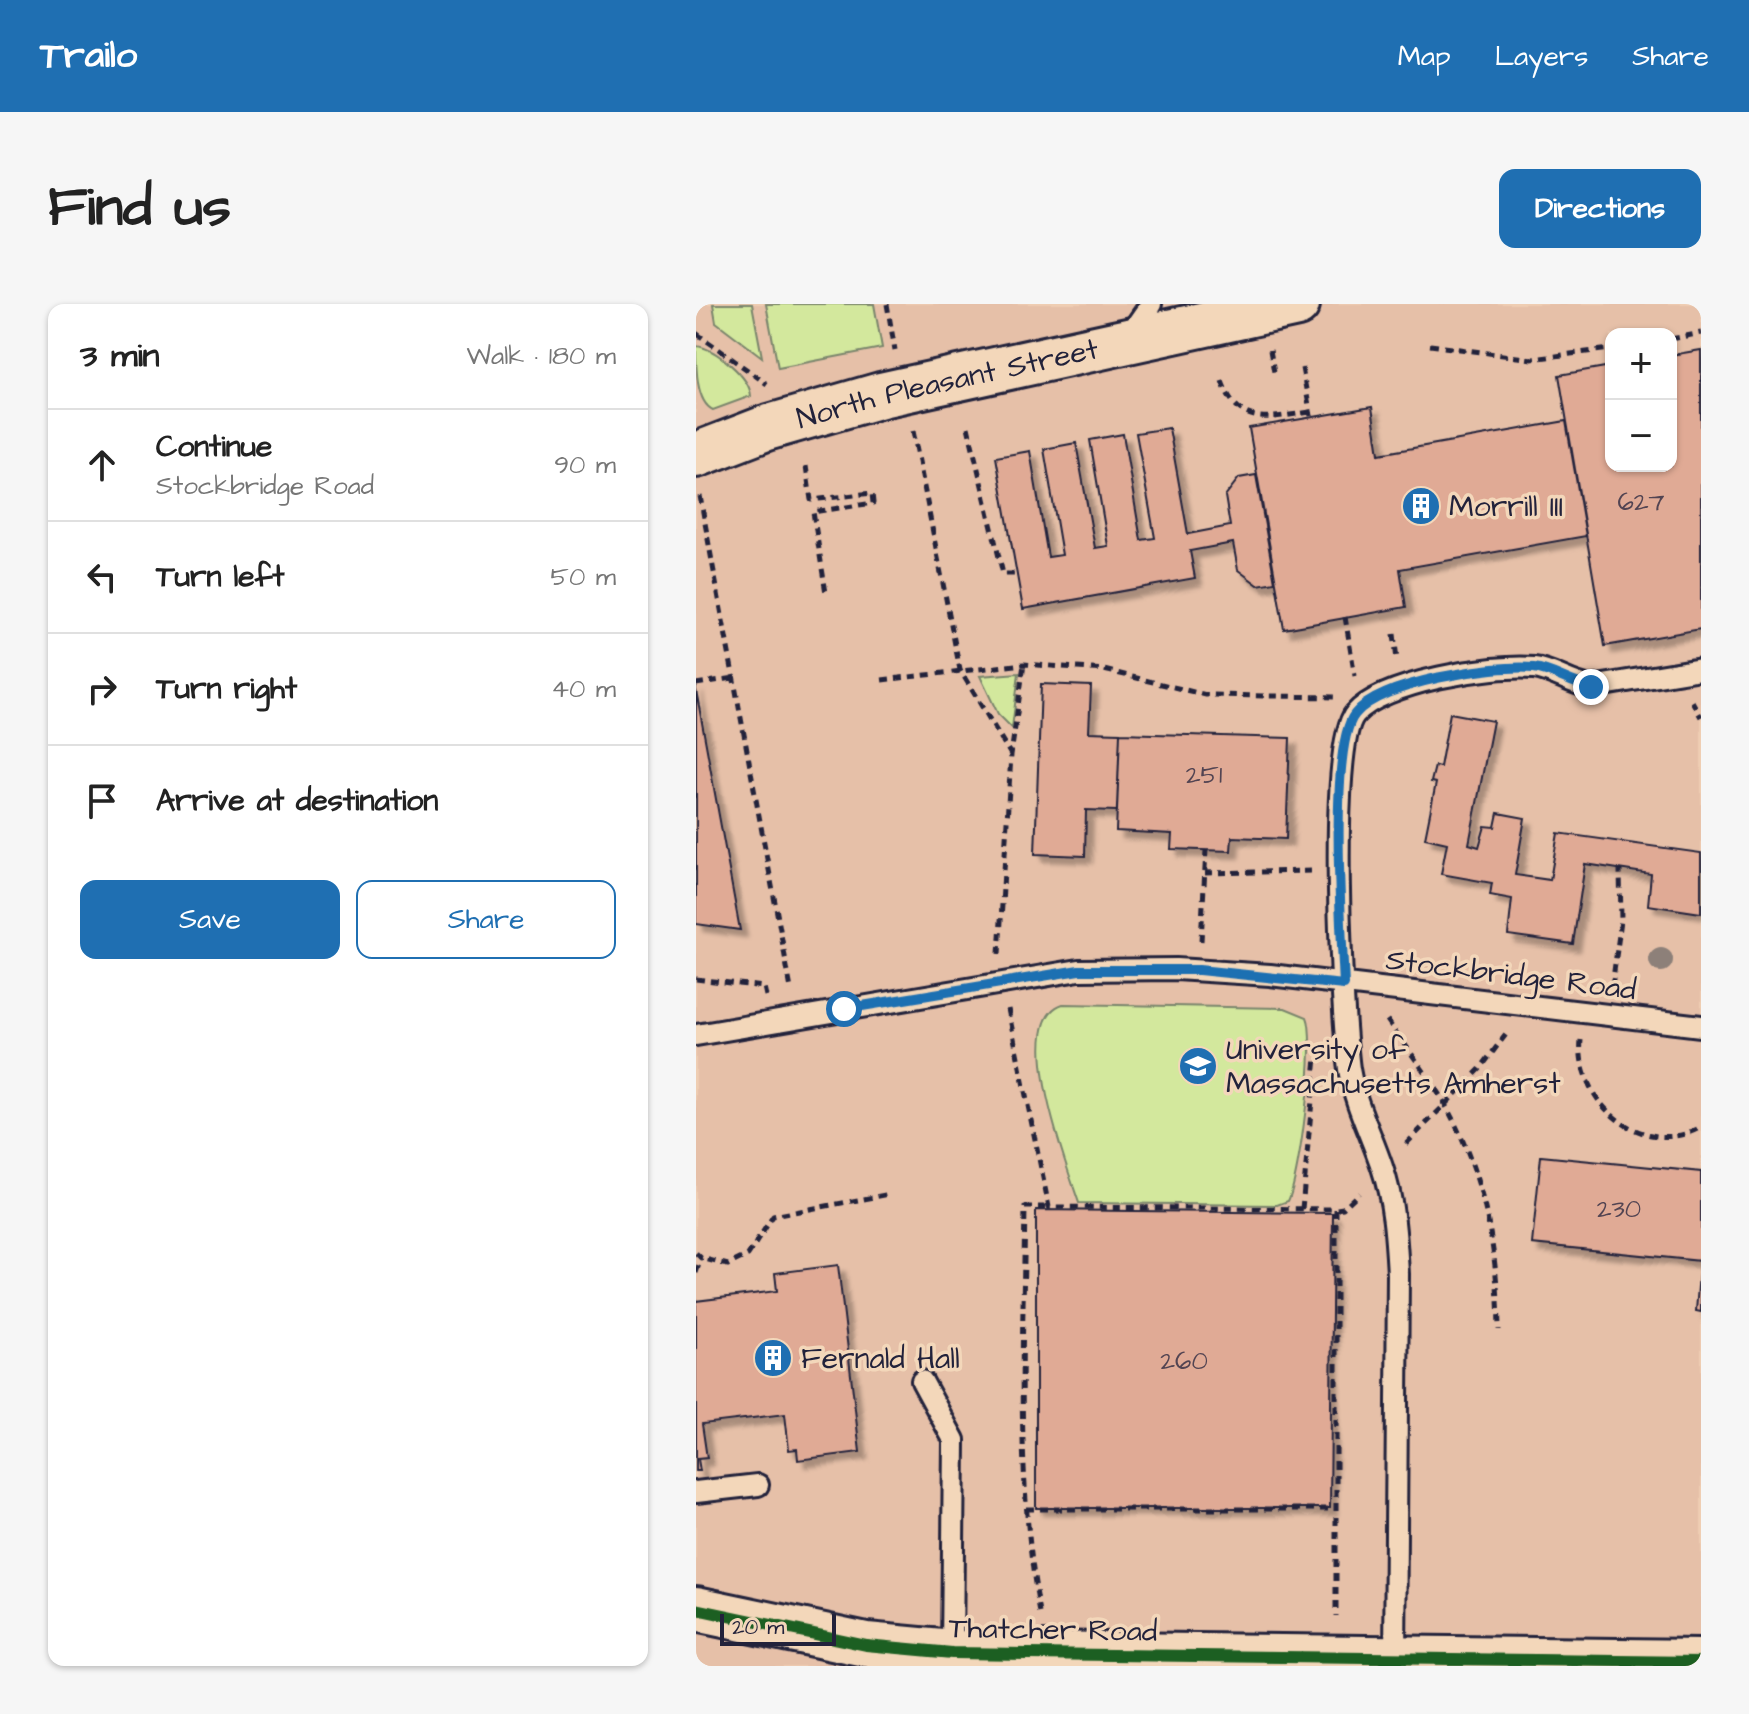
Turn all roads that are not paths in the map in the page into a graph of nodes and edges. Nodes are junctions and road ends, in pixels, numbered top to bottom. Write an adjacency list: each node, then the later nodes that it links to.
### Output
1 (1151, 304): 3 (lane)
2 (1274, 306): 3 (street, North Pleasant Street)
3 (1126, 339): 4 (street, North Pleasant Street)
4 (697, 470)
5 (1701, 669): 6 (lane)
6 (1344, 985): 7 (lane, Stockbridge Road); 8 (lane, Stockbridge Road); 14 (lane)
7 (1701, 1026)
8 (696, 1035)
9 (922, 1381): 13 (lane)
10 (758, 1485): 11 (lane)
11 (696, 1492)
12 (696, 1609): 13 (street, Thatcher Road)
13 (952, 1653): 14 (street, Thatcher Road)
14 (1395, 1660): 15 (street, Thatcher Road)
15 (1684, 1663)

